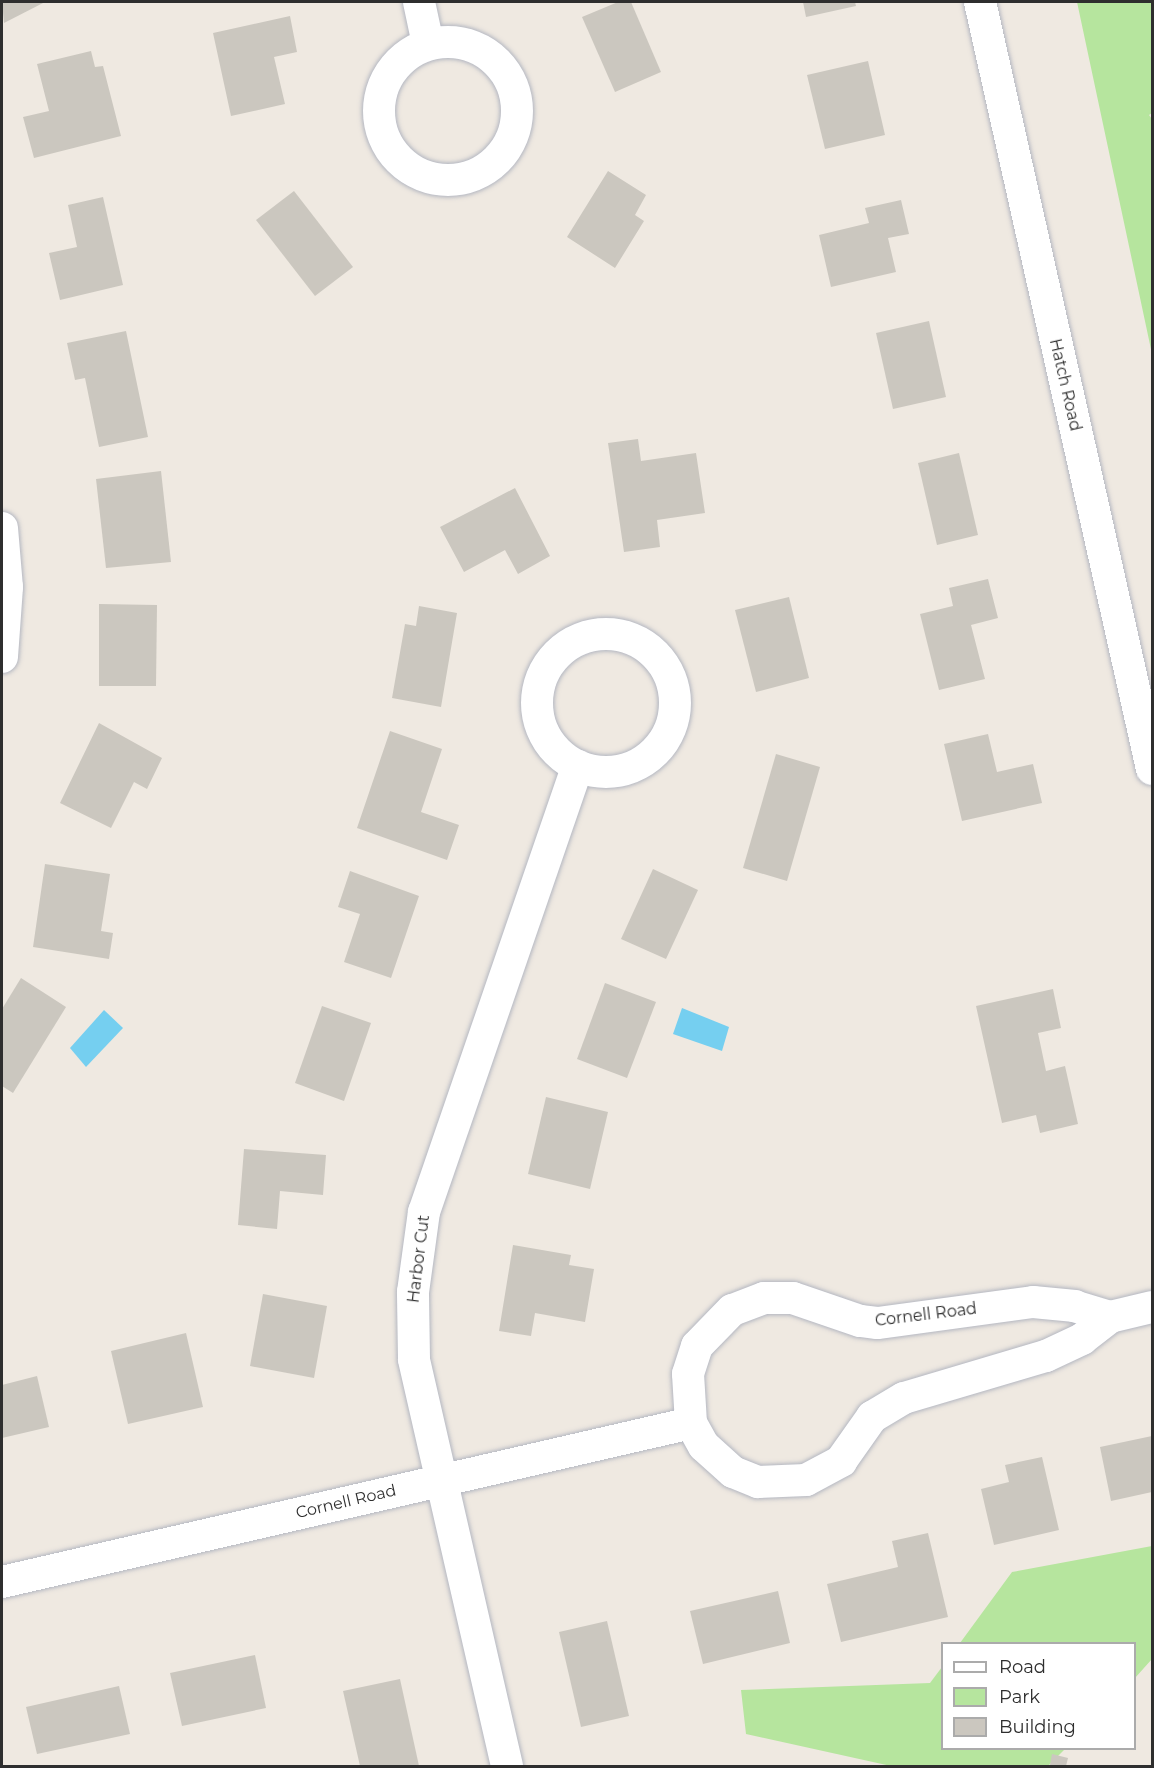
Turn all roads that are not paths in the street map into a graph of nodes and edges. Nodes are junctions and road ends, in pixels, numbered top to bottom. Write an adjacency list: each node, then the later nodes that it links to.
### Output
1 (419, 2): 3 (street)
2 (980, 2): 7 (street, Hatch Road)
3 (428, 44): 3 (street)
4 (2, 528): 5 (street)
5 (2, 657)
6 (578, 766): 6 (street); 11 (street, Harbor Cut)
7 (1152, 769)
8 (1152, 1307): 9 (street, Cornell Road)
9 (1110, 1317): 10 (street, Cornell Road); 10 (street, Cornell Road)
10 (691, 1423): 11 (street, Cornell Road)
11 (440, 1481): 12 (street, Cornell Road); 13 (street, Harbor Cut)
12 (2, 1582)
13 (507, 1767)

